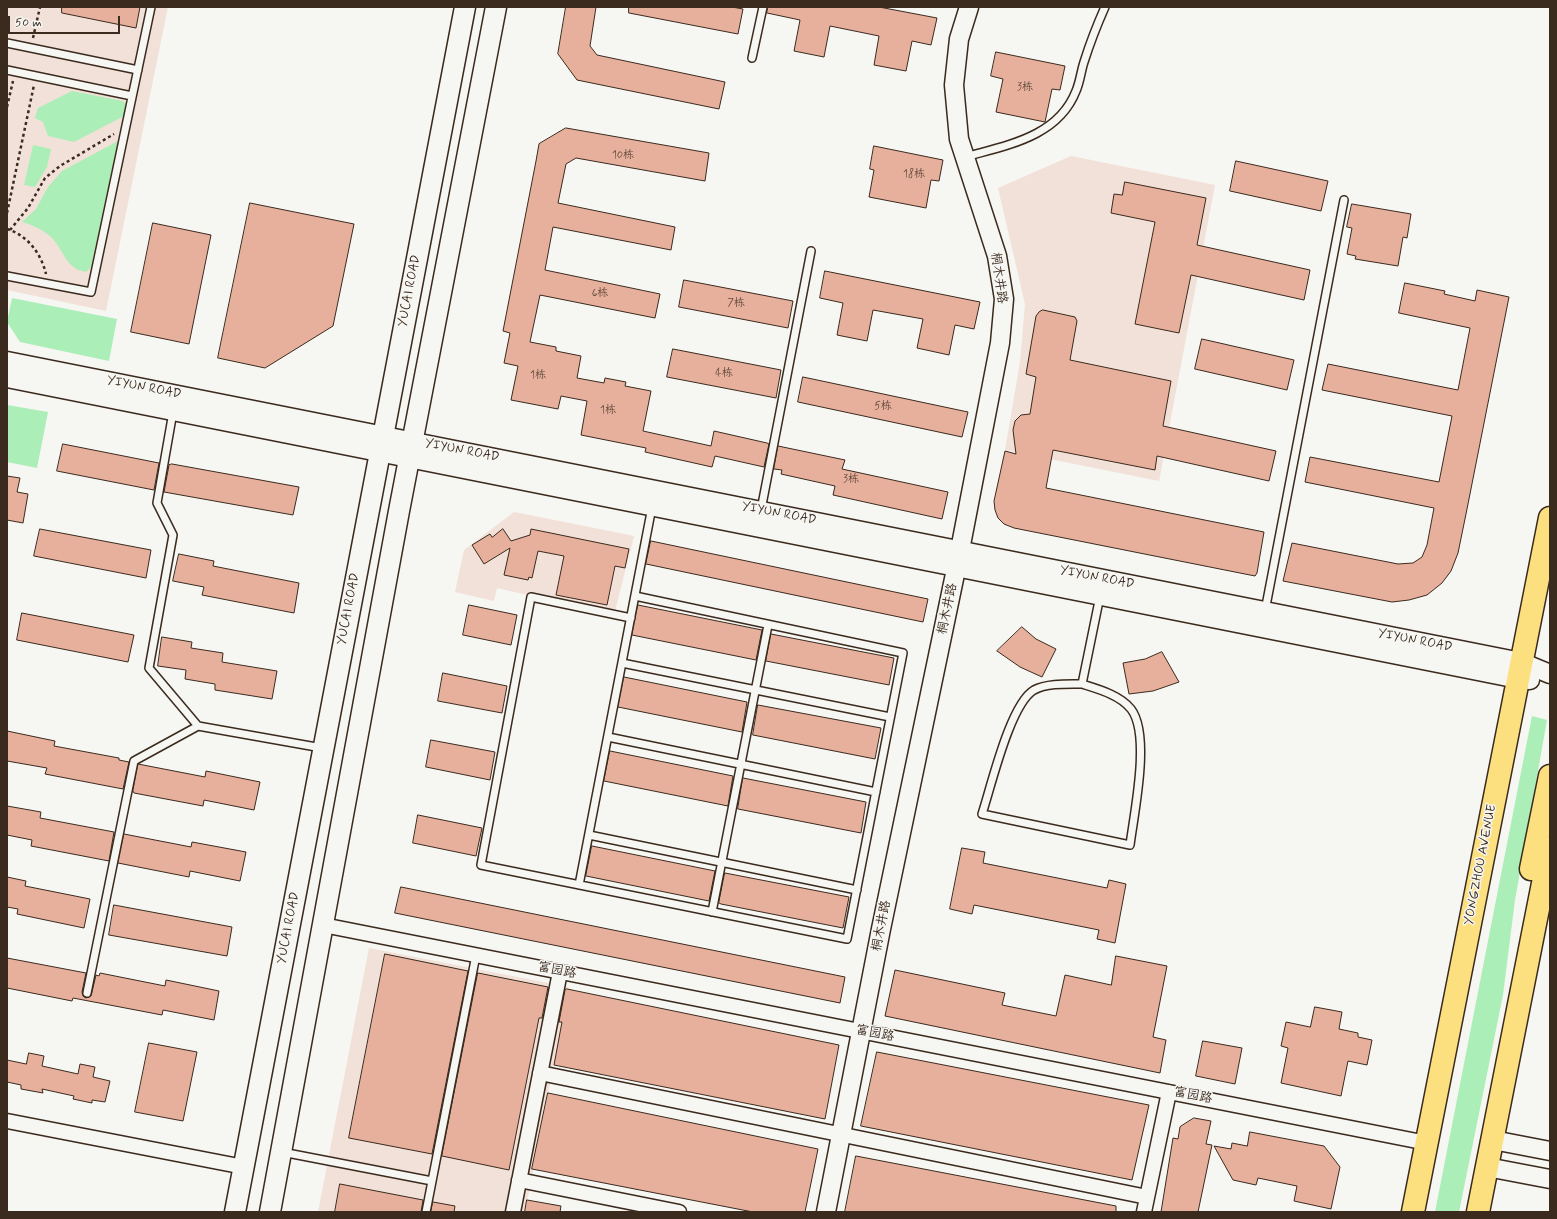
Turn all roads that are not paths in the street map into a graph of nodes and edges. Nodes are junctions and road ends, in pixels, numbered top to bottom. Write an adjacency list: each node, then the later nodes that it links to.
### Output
1 (151, 7): 10 (lane)
2 (465, 7): 16 (main road, YUCAI ROAD)
3 (496, 7): 17 (main road)
4 (763, 7): 8 (lane)
5 (969, 7): 12 (street, 桐木井路)
6 (1105, 7): 12 (lane)
7 (7, 43): 10 (lane)
8 (752, 58)
9 (7, 70): 11 (lane)
10 (138, 70): 11 (lane)
11 (132, 96): 15 (lane)
12 (964, 157): 27 (street, 桐木井路)
13 (1344, 200): 31 (lane)
14 (811, 250): 24 (lane)
15 (7, 276)
16 (402, 330): 17 (main road); 21 (main road, YUCAI ROAD)
17 (432, 336): 22 (main road)
18 (7, 360): 21 (street, YIYUN ROAD)
19 (7, 378): 20 (street, YIYUN ROAD)
20 (173, 411): 21 (street, YIYUN ROAD); 41 (lane)
21 (380, 444): 22 (street, YIYUN ROAD); 26 (main road, YUCAI ROAD)
22 (410, 450): 23 (street, YIYUN ROAD); 24 (street, YIYUN ROAD); 28 (main road)
23 (652, 507): 27 (street, YIYUN ROAD); 29 (lane)
24 (760, 511): 27 (street, YIYUN ROAD)
25 (1550, 518): 35 (main road, YONGZHOU AVENUE)
26 (359, 556): 28 (main road); 43 (main road, YUCAI ROAD)
27 (958, 559): 30 (street, YIYUN ROAD); 31 (street, YIYUN ROAD); 58 (street, 桐木井路)
28 (389, 563): 53 (main road)
29 (635, 596): 32 (lane); 33 (lane)
30 (1100, 596): 35 (street, YIYUN ROAD); 38 (lane)
31 (1265, 611): 35 (street, YIYUN ROAD)
32 (631, 618): 34 (lane); 50 (lane)
33 (768, 625): 39 (lane); 40 (lane)
34 (622, 663): 39 (lane); 42 (lane)
35 (1520, 671): 36 (street, YIYUN ROAD); 37 (street, YIYUN ROAD); 64 (main road, YONGZHOU AVENUE)
36 (1550, 674)
37 (1550, 681)
38 (1082, 684): 38 (lane)
39 (755, 690): 40 (lane); 44 (lane)
40 (890, 717): 46 (lane)
41 (198, 726): 43 (lane); 57 (lane)
42 (608, 737): 44 (lane); 47 (lane)
43 (323, 748): 67 (main road, YUCAI ROAD)
44 (741, 764): 46 (lane); 49 (lane)
45 (1550, 776): 55 (main road)
46 (876, 792): 51 (lane)
47 (589, 835): 49 (lane); 50 (lane)
48 (1550, 848): 55 (main road)
49 (722, 862): 51 (lane); 52 (lane)
50 (579, 885): 52 (lane)
51 (856, 890): 52 (lane)
52 (712, 912)
53 (323, 925): 54 (street, 富园路); 66 (main road)
54 (476, 955): 56 (street, 富园路); 71 (lane)
55 (1528, 955): 63 (main road)
56 (560, 972): 58 (street, 富园路); 59 (street)
57 (87, 993)
58 (861, 1031): 60 (street, 富园路); 62 (street, 桐木井路)
59 (540, 1073): 62 (street); 70 (street)
60 (1168, 1092): 64 (street, 富园路); 72 (street)
61 (7, 1121): 67 (street)
62 (841, 1134): 72 (street); 78 (street, 桐木井路)
63 (1493, 1140): 65 (street); 68 (main road)
64 (1427, 1143): 80 (main road, YONGZHOU AVENUE)
65 (1550, 1151)
66 (281, 1152): 71 (lane); 74 (main road)
67 (244, 1167): 73 (main road, YUCAI ROAD)
68 (1487, 1167): 69 (street); 81 (main road)
69 (1550, 1179)
70 (519, 1180): 76 (street); 77 (street)
71 (432, 1181): 75 (lane)
72 (1147, 1197): 79 (street)
73 (235, 1212)
74 (270, 1212)
75 (426, 1212)
76 (513, 1212)
77 (679, 1212)
78 (826, 1212)
79 (1144, 1212)
80 (1413, 1212)
81 (1478, 1212)

